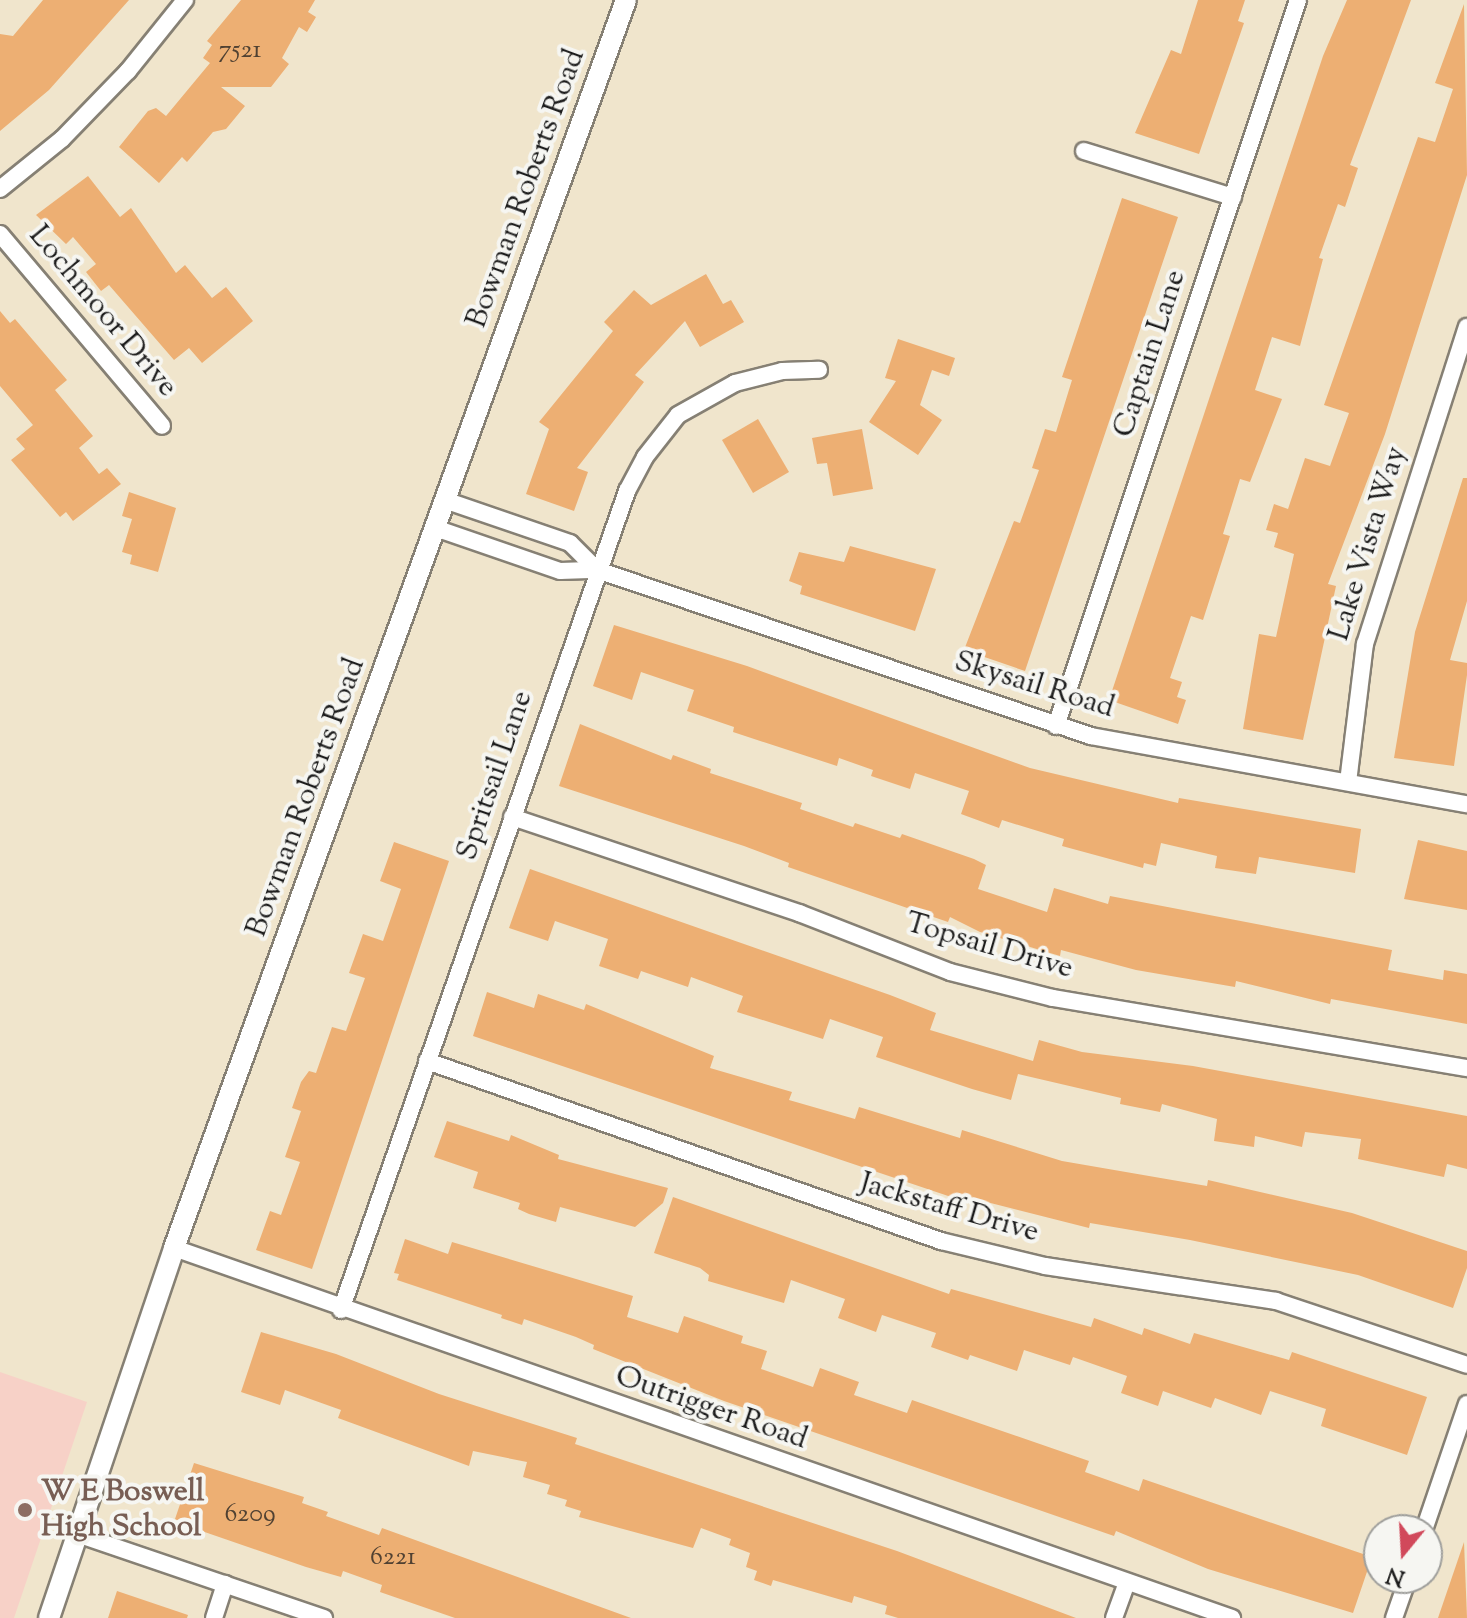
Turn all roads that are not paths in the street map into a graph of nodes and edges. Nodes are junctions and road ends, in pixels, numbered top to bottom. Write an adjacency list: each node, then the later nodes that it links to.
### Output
1 (185, 0): 5 (street)
2 (626, 0): 11 (street, Bowman Roberts Road)
3 (1298, 0): 6 (street, Captain Lane)
4 (1084, 151): 6 (street)
5 (0, 189)
6 (1233, 197): 14 (street, Captain Lane)
7 (0, 234): 10 (street, Lochmoor Drive)
8 (1467, 327): 15 (street, Lake Vista Way)
9 (819, 370): 13 (street, Spritsail Lane)
10 (162, 426)
11 (447, 501): 12 (street, Bowman Roberts Road); 13 (street, Skysail Road)
12 (438, 529): 13 (street, Skysail Road); 20 (street, Bowman Roberts Road)
13 (597, 570): 14 (street, Skysail Road); 17 (street, Spritsail Lane)
14 (1056, 726): 15 (street, Skysail Road)
15 (1348, 782): 16 (street, Skysail Road)
16 (1467, 804)
17 (512, 817): 18 (street, Spritsail Lane); 19 (street, Topsail Drive)
18 (427, 1061): 21 (street, Spritsail Lane); 22 (street, Jackstaff Drive)
19 (1467, 1068)
20 (174, 1248): 21 (street, Outrigger Road); 25 (street, Bowman Roberts Road)
21 (341, 1310): 26 (street, Outrigger Road)
22 (1467, 1365)
23 (1467, 1404): 24 (street)
24 (1429, 1514)
25 (77, 1534): 27 (street); 29 (street, Bowman Roberts Road)
26 (1127, 1582): 32 (street); 33 (street, Outrigger Road)
27 (225, 1584): 30 (street); 31 (street)
28 (1402, 1594): 34 (street)
29 (49, 1618)
30 (214, 1618)
31 (324, 1618)
32 (1114, 1618)
33 (1232, 1618)
34 (1394, 1618)

